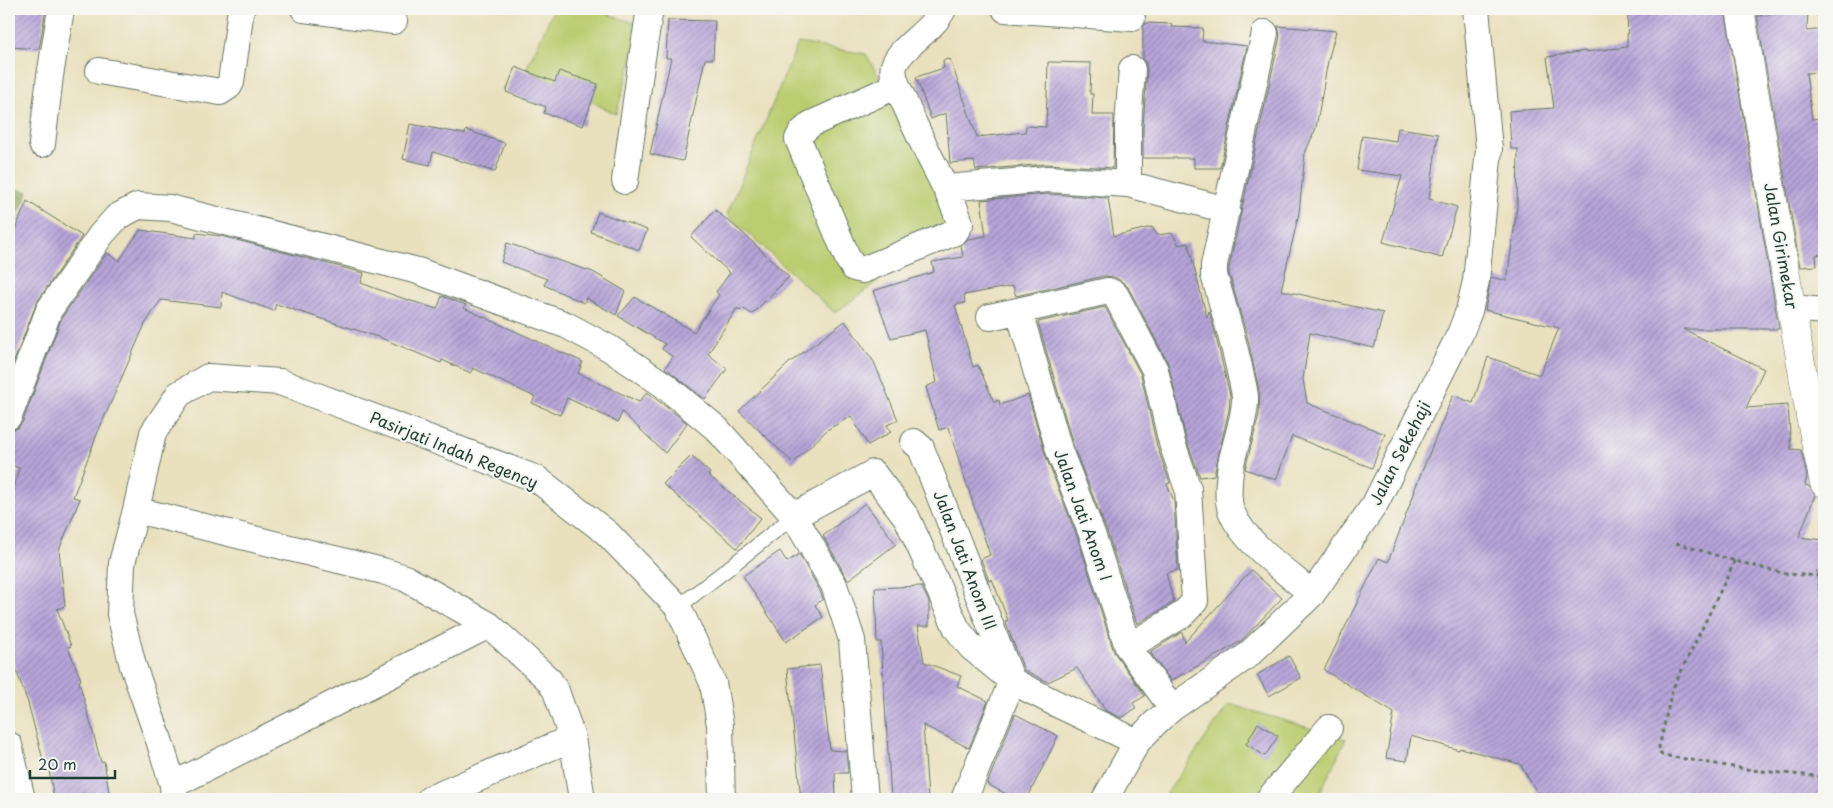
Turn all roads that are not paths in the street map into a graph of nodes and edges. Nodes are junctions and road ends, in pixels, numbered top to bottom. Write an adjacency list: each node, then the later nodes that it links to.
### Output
1 (61, 9): 15 (street)
2 (241, 9): 13 (street)
3 (304, 9): 10 (street)
4 (650, 9): 16 (street)
5 (943, 9): 14 (street)
6 (1005, 9): 9 (street)
7 (1476, 9): 29 (street, Jalan Sekehaji)
8 (1740, 9): 20 (street, Jalan Girimekar)
9 (1132, 18)
10 (394, 21)
11 (1266, 33): 19 (street)
12 (1132, 69): 17 (street)
13 (99, 71)
14 (896, 86): 14 (street)
15 (42, 144)
16 (625, 181)
17 (1128, 184): 18 (street); 19 (street)
18 (958, 187)
19 (1227, 210): 29 (street)
20 (1792, 308): 22 (street); 26 (street, Jalan Girimekar)
21 (1019, 311): 23 (street); 32 (street, Jalan Jati Anom I); 32 (street)
22 (1824, 311)
23 (990, 317)
24 (9, 416): 28 (street)
25 (914, 442): 33 (street, Jalan Jati Anom III)
26 (1824, 483)
27 (136, 510): 30 (street, Pasirjati Indah Regency); 31 (street); 39 (street, Pasirjati Indah Regency)
28 (794, 516): 30 (lane); 33 (street); 45 (street)
29 (1312, 594): 34 (street, Jalan Sekehaji)
30 (678, 606): 44 (street, Pasirjati Indah Regency)
31 (490, 625): 36 (street); 39 (street, Pasirjati Indah Regency)
32 (1128, 647): 34 (street, Jalan Jati Anom I)
33 (1012, 681): 37 (street); 40 (street)
34 (1172, 708): 37 (street, Jalan Sekehaji)
35 (1329, 728): 47 (street)
36 (572, 738): 42 (street); 43 (street)
37 (1137, 742): 46 (street, Jalan Sekehaji)
38 (9, 745): 41 (street)
39 (173, 792)
40 (965, 797)
41 (22, 799)
42 (430, 799)
43 (582, 799)
44 (722, 799)
45 (865, 799)
46 (1105, 799)
47 (1268, 799)

